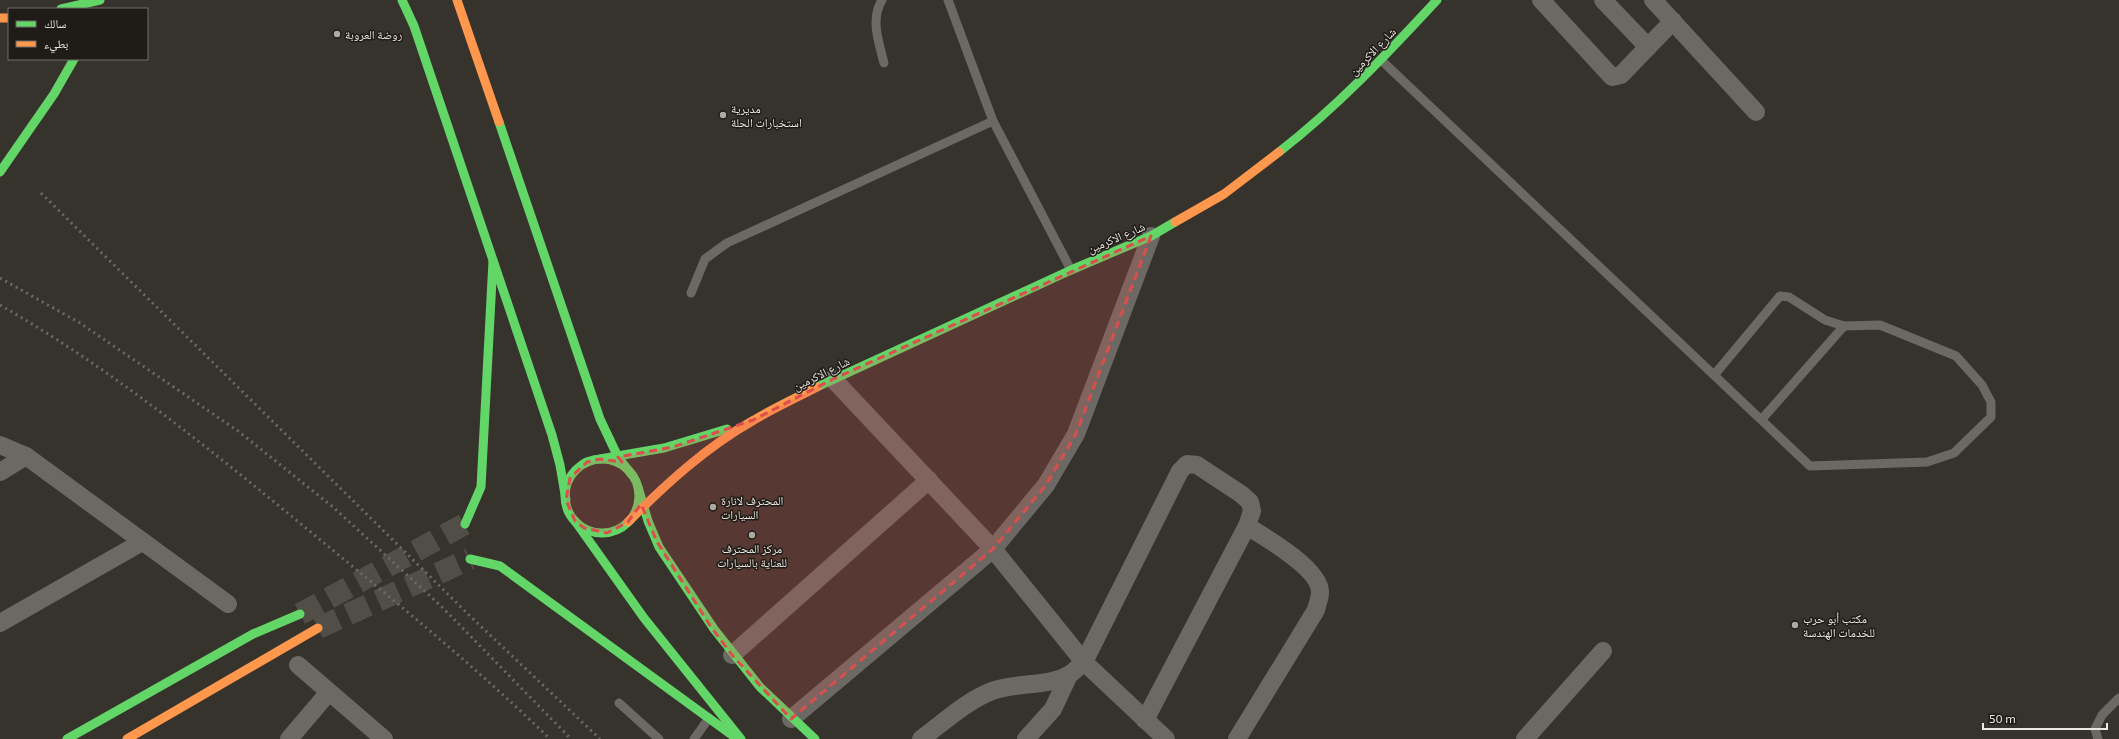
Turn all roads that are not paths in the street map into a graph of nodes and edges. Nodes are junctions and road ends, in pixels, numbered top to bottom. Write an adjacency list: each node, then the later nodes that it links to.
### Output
1 (100, 0): 10 (street)
2 (402, 0): 20 (street)
3 (458, 0): 30 (street)
4 (882, 0): 15 (lane)
5 (948, 0): 17 (lane)
6 (1437, 0): 14 (street, شارع الاكرمين)
7 (1540, 0): 12 (street)
8 (1603, 0): 12 (street)
9 (1653, 0): 11 (street)
10 (74, 8)
11 (1673, 21): 12 (street); 16 (street)
12 (1648, 47)
13 (73, 60): 18 (street)
14 (1381, 60): 19 (street, شارع الاكرمين); 24 (lane)
15 (884, 63)
16 (1756, 112)
17 (993, 120): 21 (lane); 22 (lane)
18 (0, 172)
19 (1151, 236): 21 (street, شارع الاكرمين); 43 (street)
20 (493, 262): 36 (street); 40 (street)
21 (1071, 270): 25 (street, شارع الاكرمين)
22 (691, 293)
23 (1844, 326): 24 (lane); 26 (lane); 26 (lane)
24 (1715, 374): 26 (lane)
25 (833, 379): 27 (street, شارع الاكرمين); 34 (street)
26 (1762, 419)
27 (753, 420): 30 (street, شارع الاكرمين); 37 (street, شارع الاكرمين)
28 (0, 444): 29 (street)
29 (26, 456): 32 (street); 42 (street)
30 (618, 457): 31 (street, شارع الاكرمين); 33 (street)
31 (600, 459): 33 (street); 36 (street)
32 (0, 472)
33 (632, 475): 35 (street)
34 (929, 480): 43 (street); 50 (street)
35 (638, 487): 37 (street); 39 (street)
36 (566, 500): 38 (street)
37 (643, 507): 39 (street, شارع الاكرمين); 50 (street)
38 (575, 521): 39 (street); 66 (street)
39 (628, 522)
40 (465, 524)
41 (1248, 526): 51 (street); 59 (street); 71 (street)
42 (142, 542): 45 (street); 47 (street)
43 (993, 549): 51 (street); 58 (street)
44 (470, 559): 57 (street)
45 (228, 604)
46 (300, 614): 60 (street)
47 (0, 623)
48 (318, 628): 61 (street)
49 (1603, 651): 72 (street)
50 (732, 655): 58 (street)
51 (1084, 662): 53 (street); 59 (street)
52 (298, 665): 54 (street)
53 (1069, 675): 68 (street); 69 (street)
54 (329, 692): 62 (street); 63 (street)
55 (2119, 698): 73 (lane)
56 (619, 703): 64 (lane)
57 (709, 718): 65 (lane); 66 (street)
58 (791, 719): 67 (street)
59 (1146, 720): 70 (street)
60 (67, 739)
61 (127, 739)
62 (289, 739)
63 (384, 739)
64 (658, 739)
65 (694, 739)
66 (739, 739)
67 (815, 739)
68 (921, 739)
69 (1026, 739)
70 (1166, 739)
71 (1237, 739)
72 (1525, 739)
73 (2098, 739)

